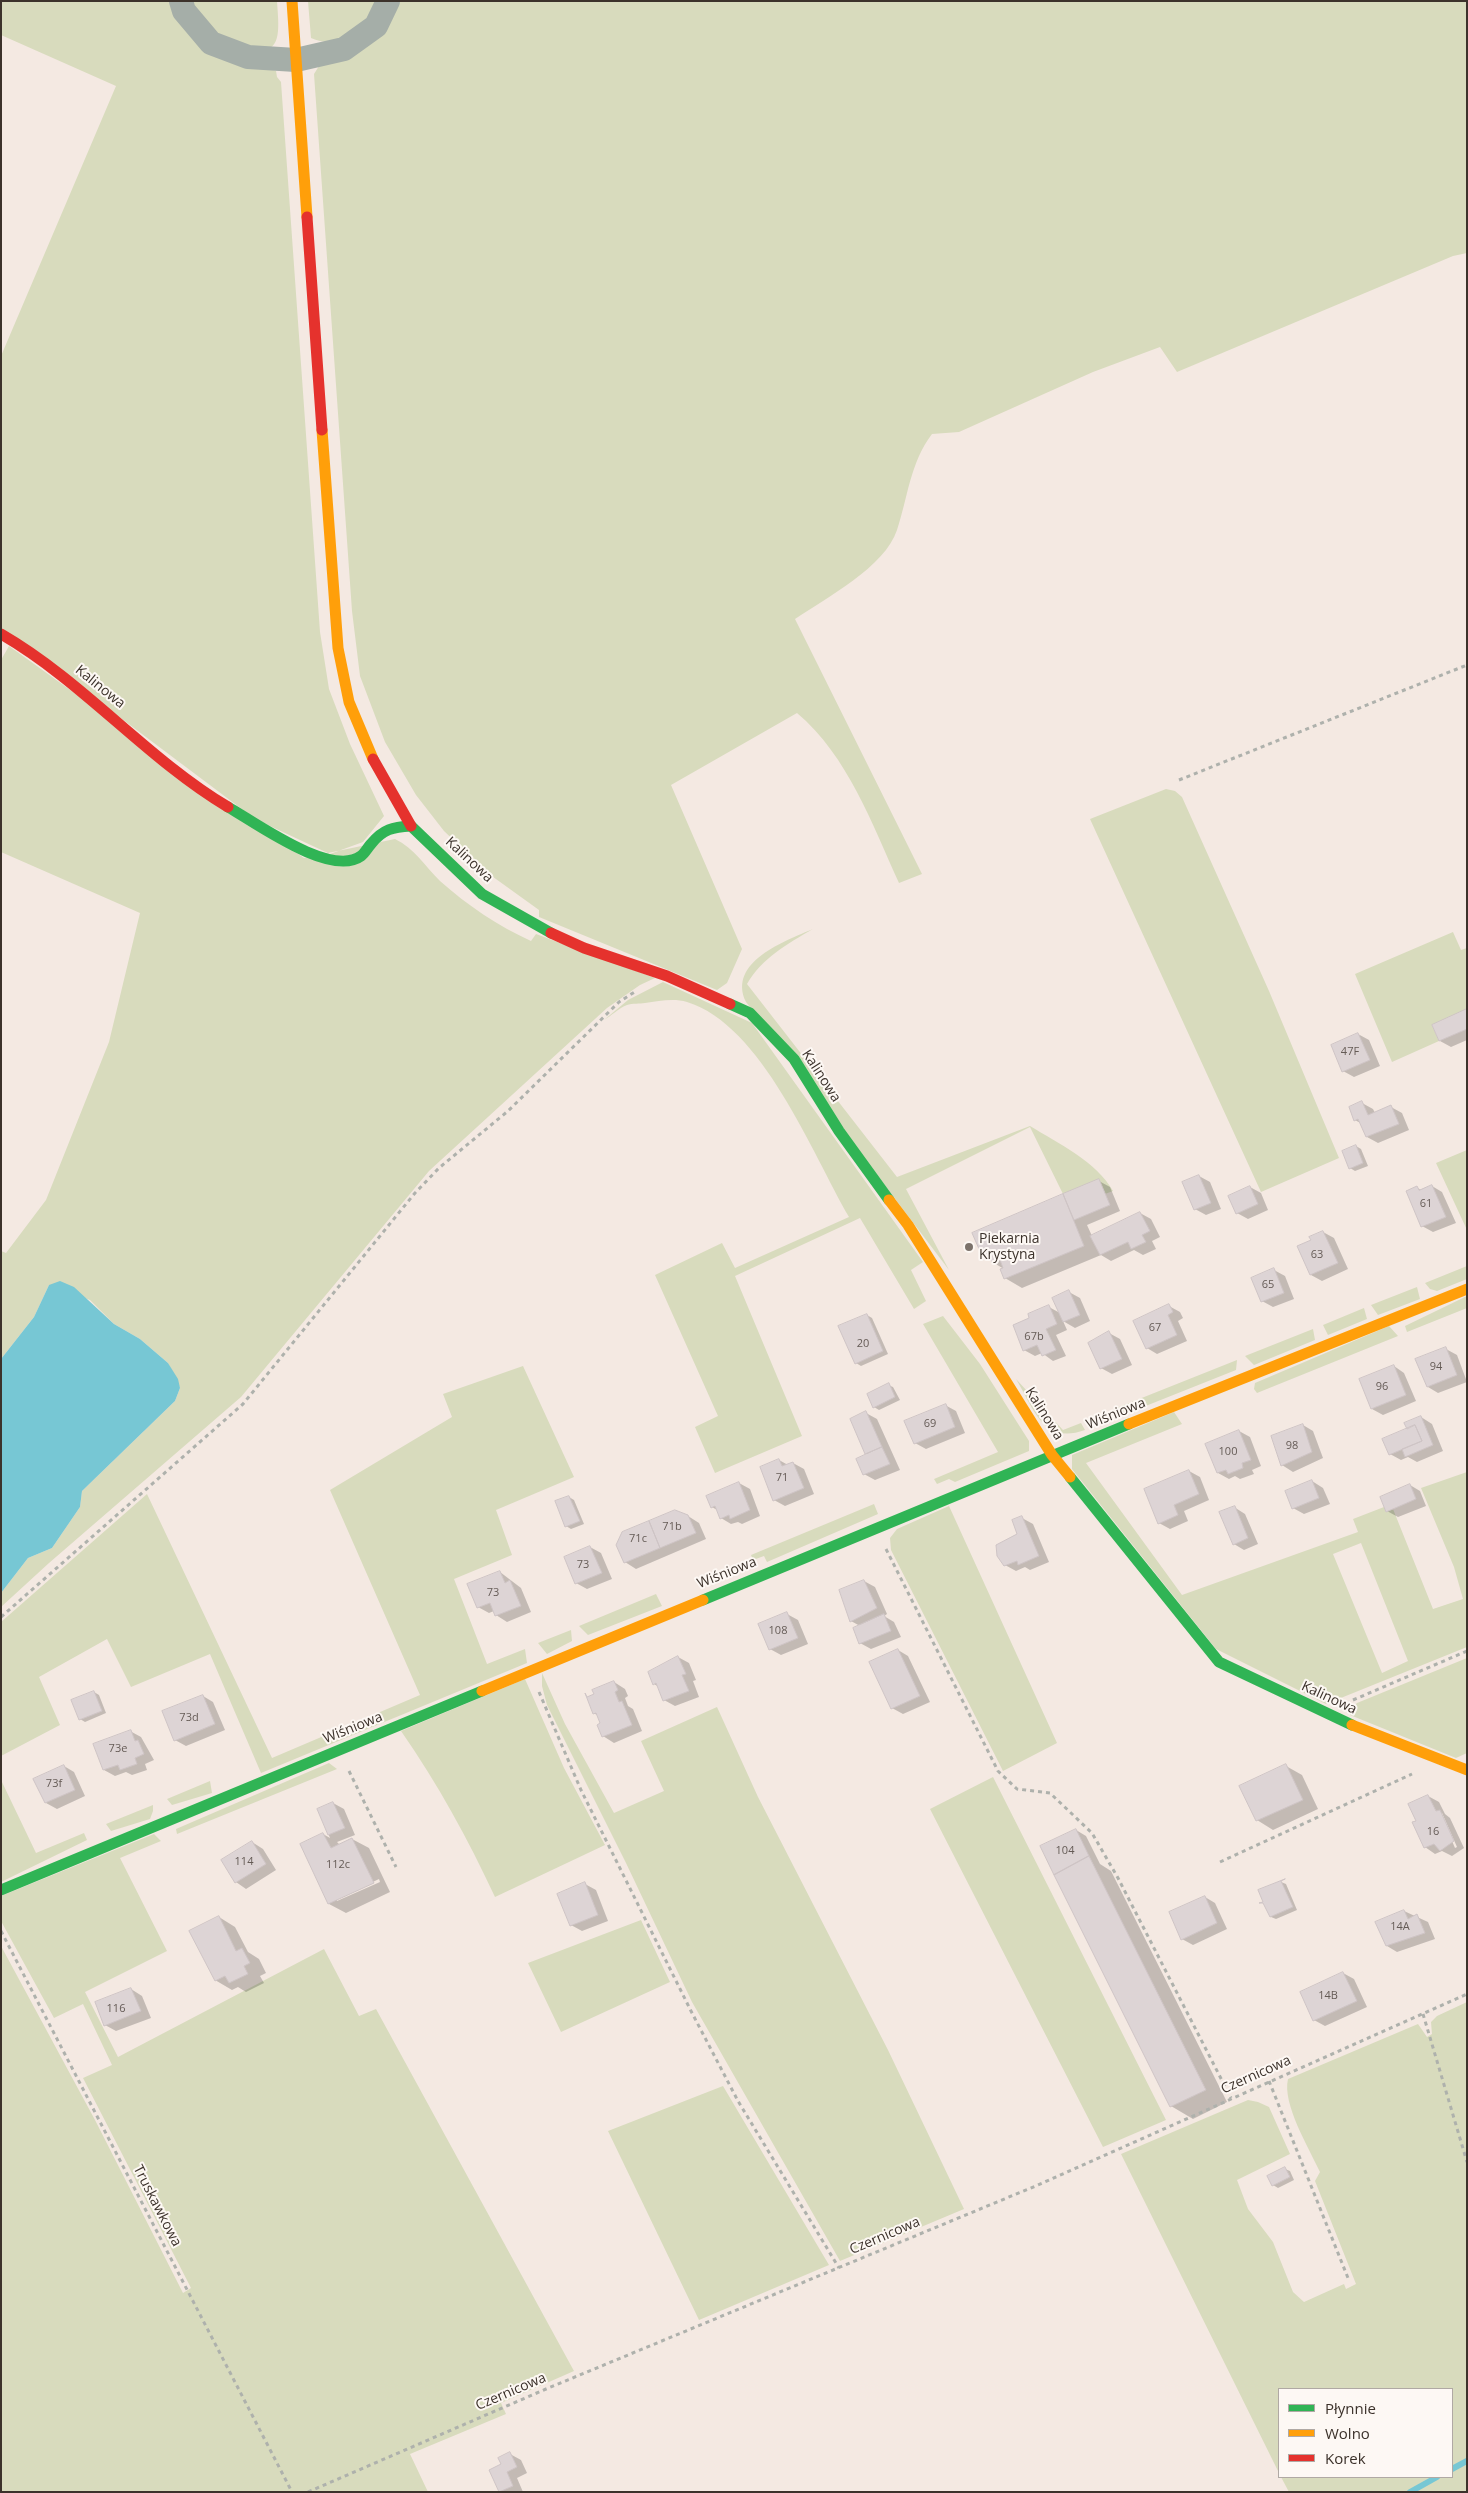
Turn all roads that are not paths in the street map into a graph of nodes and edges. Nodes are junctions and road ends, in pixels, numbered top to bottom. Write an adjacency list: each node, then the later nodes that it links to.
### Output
1 (181, 1): 4 (street)
2 (292, 1): 4 (street)
3 (388, 1): 4 (street)
4 (296, 60): 6 (street)
5 (1, 634): 6 (street, Kalinowa)
6 (411, 826): 8 (street, Kalinowa)
7 (1467, 1290): 8 (street, Wiśniowa)
8 (1052, 1455): 9 (street, Kalinowa); 10 (street, Wiśniowa)
9 (1467, 1770)
10 (1, 1890)

